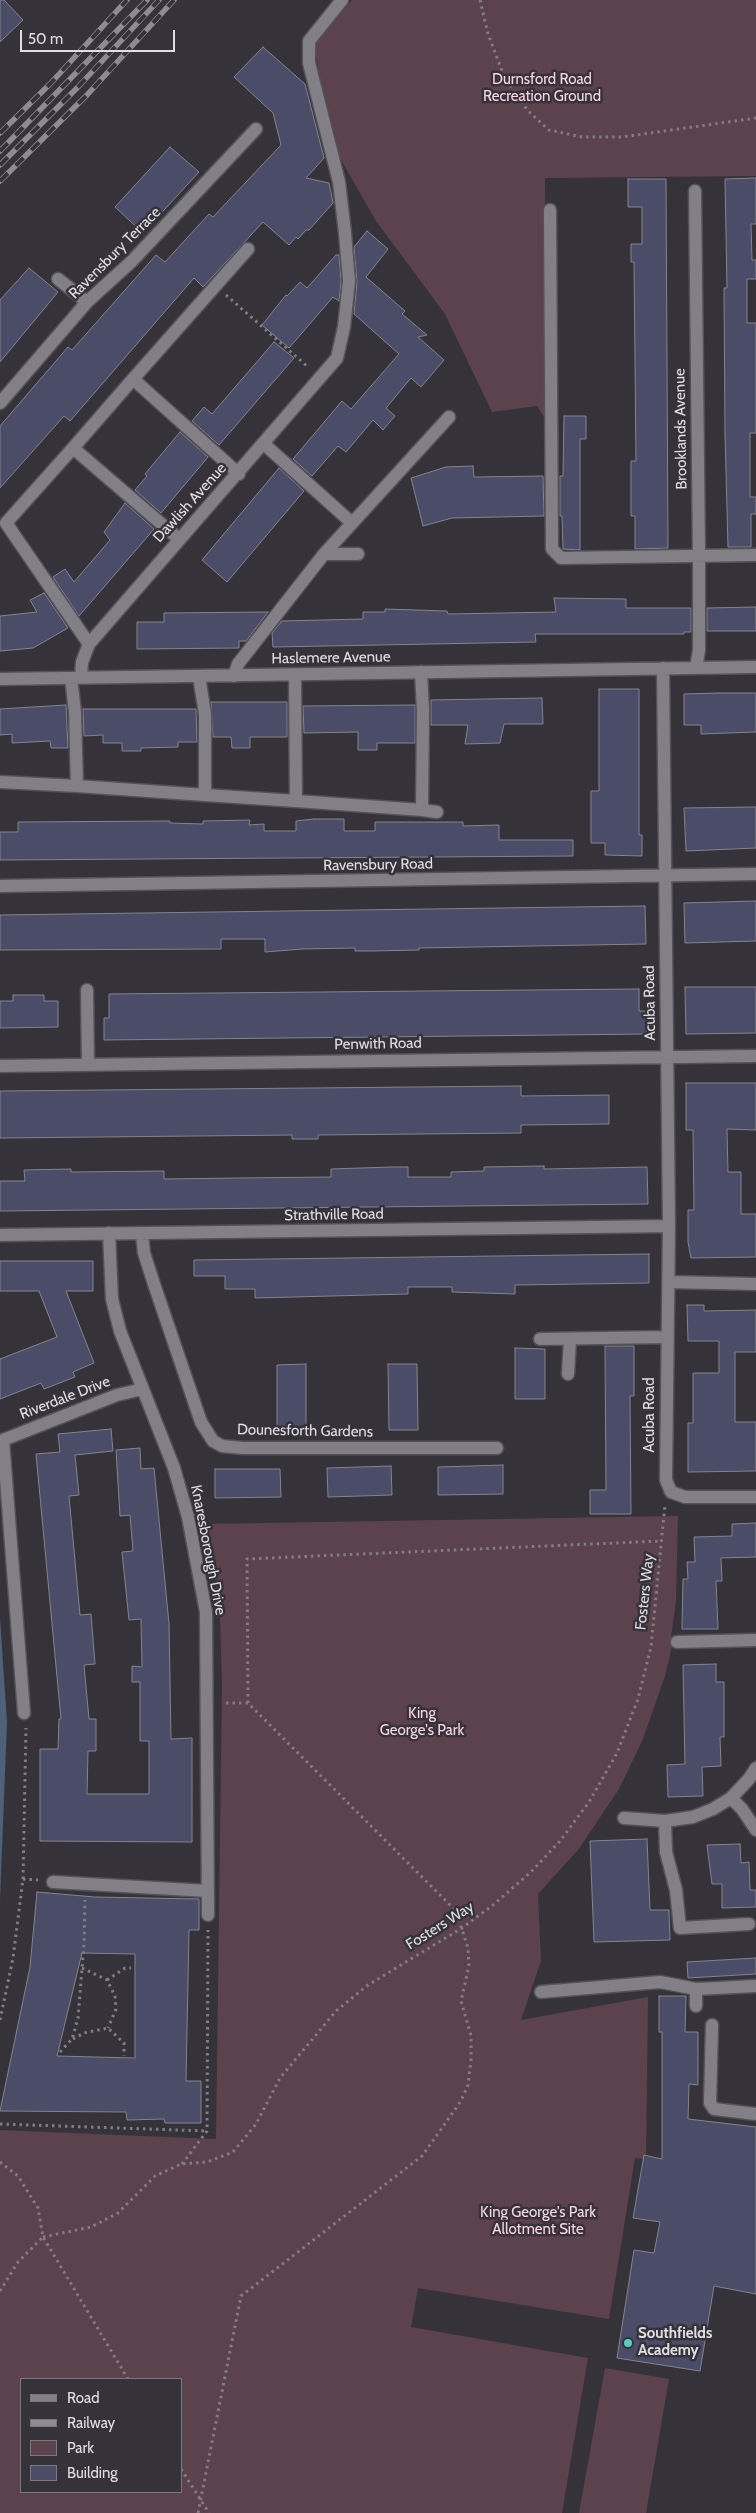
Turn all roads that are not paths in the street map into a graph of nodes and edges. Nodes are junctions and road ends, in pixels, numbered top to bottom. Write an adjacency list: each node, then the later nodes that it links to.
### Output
1 (342, 0): 11 (street, Dawlish Avenue)
2 (256, 130): 7 (street, Ravensbury Terrace)
3 (695, 191): 20 (street, Brooklands Avenue)
4 (550, 210): 20 (street)
5 (248, 249): 8 (street)
6 (58, 278): 7 (street)
7 (87, 302): 9 (street, Ravensbury Terrace)
8 (133, 379): 12 (street); 13 (street)
9 (0, 403)
10 (449, 416): 14 (street)
11 (264, 444): 13 (street, Dawlish Avenue); 14 (street)
12 (73, 448): 15 (street); 16 (street)
13 (239, 474): 16 (street, Dawlish Avenue)
14 (352, 524): 17 (street)
15 (3, 527): 21 (street)
16 (179, 540): 21 (street, Dawlish Avenue)
17 (324, 554): 18 (street); 28 (street)
18 (358, 554)
19 (756, 554): 20 (street)
20 (699, 556): 24 (street, Brooklands Avenue)
21 (90, 644): 29 (street, Dawlish Avenue)
22 (756, 667): 24 (street, Haslemere Avenue)
23 (663, 668): 24 (street, Haslemere Avenue); 25 (street, Haslemere Avenue); 38 (street, Acuba Road)
24 (696, 668)
25 (421, 672): 26 (street, Haslemere Avenue); 35 (street)
26 (295, 675): 28 (street, Haslemere Avenue); 34 (street)
27 (199, 676): 28 (street, Haslemere Avenue); 29 (street, Haslemere Avenue); 33 (street)
28 (234, 676)
29 (76, 677): 30 (street, Haslemere Avenue); 32 (street, Dawlish Avenue)
30 (0, 679)
31 (0, 782): 32 (street)
32 (77, 786): 33 (street)
33 (205, 795): 34 (street)
34 (296, 801): 35 (street)
35 (422, 810): 36 (street)
36 (437, 812)
37 (756, 874): 38 (street, Ravensbury Road)
38 (665, 876): 39 (street, Ravensbury Road); 41 (street, Acuba Road)
39 (0, 886)
40 (87, 990): 43 (street)
41 (667, 1056): 42 (street, Penwith Road); 43 (street, Penwith Road); 45 (street, Acuba Road)
42 (756, 1056)
43 (88, 1065): 44 (street, Penwith Road)
44 (0, 1066)
45 (669, 1226): 47 (street, Strathville Road); 49 (street, Acuba Road)
46 (109, 1233): 47 (street, Strathville Road); 48 (street, Strathville Road); 55 (street, Knaresborough Drive)
47 (142, 1234): 56 (street, Dounesforth Gardens)
48 (0, 1235)
49 (669, 1282): 50 (street); 51 (street, Acuba Road)
50 (756, 1284)
51 (666, 1337): 53 (street); 57 (street, Acuba Road)
52 (540, 1339): 53 (street)
53 (570, 1340): 54 (street)
54 (568, 1374)
55 (143, 1389): 60 (street, Riverdale Drive); 67 (street, Knaresborough Drive)
56 (498, 1448)
57 (756, 1497)
58 (756, 1640): 59 (street)
59 (677, 1642)
60 (24, 1713)
61 (756, 1768): 62 (street)
62 (730, 1798): 64 (street); 65 (street)
63 (624, 1818): 64 (street)
64 (664, 1821): 69 (street)
65 (756, 1830)
66 (53, 1882): 67 (street)
67 (208, 1891): 68 (street, Knaresborough Drive)
68 (208, 1915)
69 (749, 1924)
70 (756, 1986): 71 (street)
71 (696, 1989): 72 (street); 73 (street)
72 (541, 1992)
73 (696, 2006)
74 (712, 2025): 75 (street)
75 (756, 2114)

